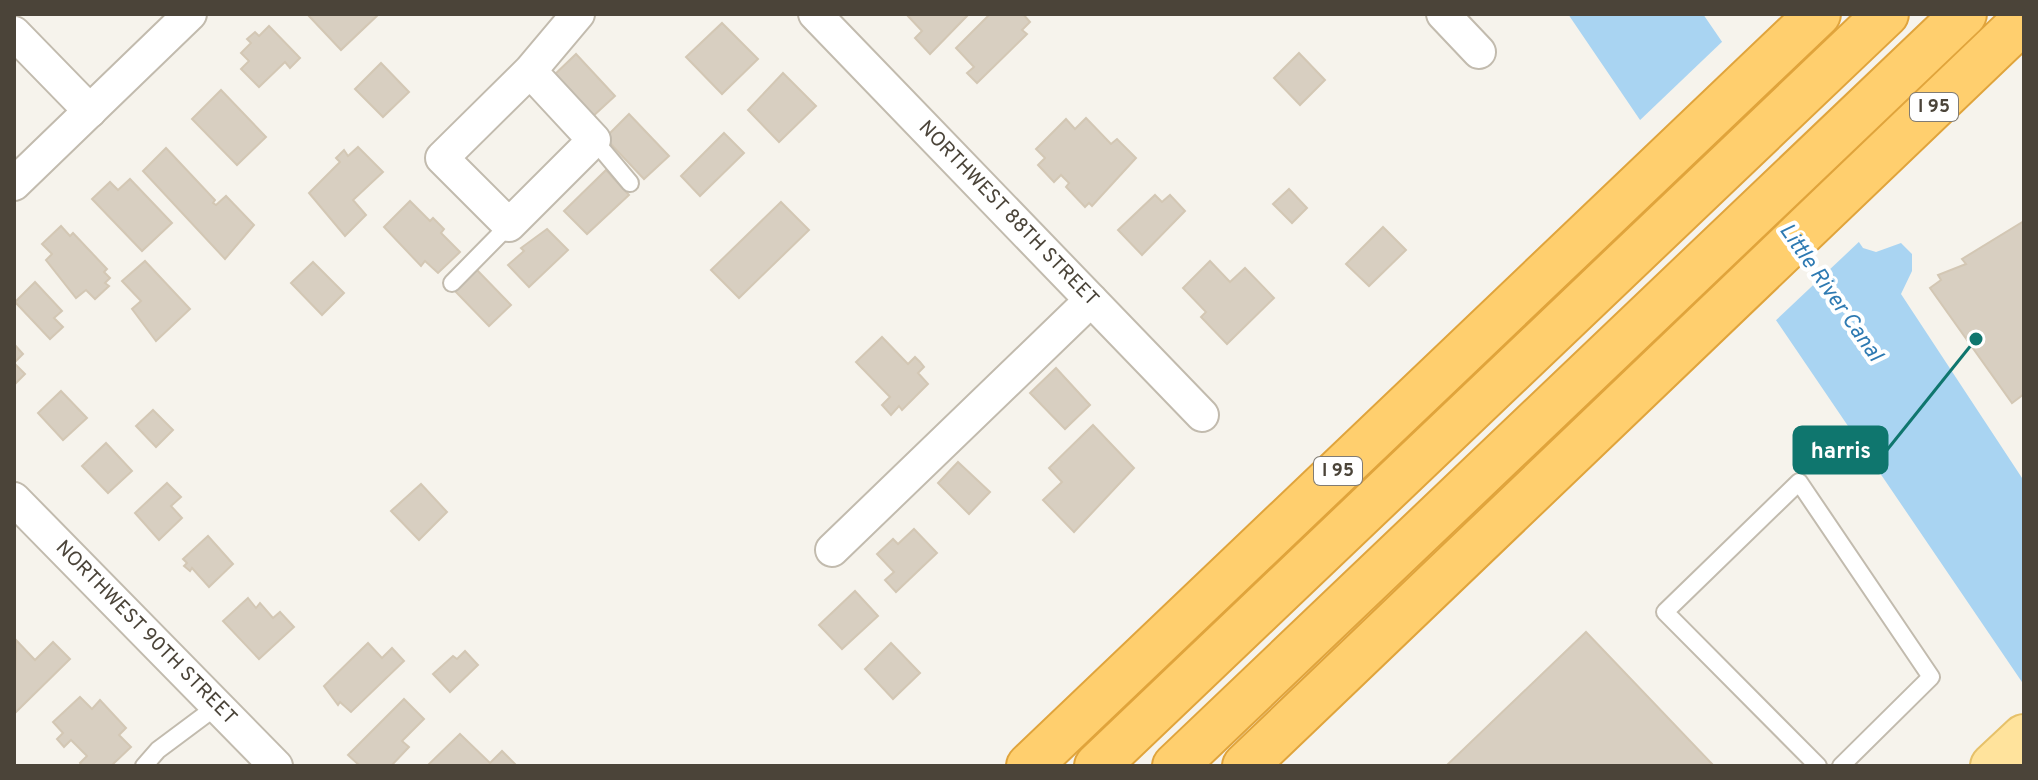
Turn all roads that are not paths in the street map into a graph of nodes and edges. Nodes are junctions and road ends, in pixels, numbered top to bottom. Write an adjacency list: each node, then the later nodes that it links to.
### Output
1 (190, 14): 12 (street)
2 (578, 14): 11 (street)
3 (815, 14): 18 (street, NORTHWEST 88TH STREET)
4 (1443, 14): 10 (street)
5 (1818, 14): 26 (highway, I 95)
6 (1886, 14): 27 (highway)
7 (1964, 14): 28 (highway)
8 (2024, 20): 29 (highway, I 95)
9 (14, 33): 12 (street)
10 (1479, 52)
11 (530, 71): 13 (street); 16 (street)
12 (90, 111): 15 (street)
13 (594, 140): 14 (lane); 16 (street)
14 (630, 183)
15 (14, 184)
16 (509, 225): 17 (lane)
17 (452, 283)
18 (1091, 300): 19 (street, NORTHWEST 88TH STREET); 21 (street)
19 (1202, 415)
20 (14, 499): 22 (street, NORTHWEST 90TH STREET)
21 (832, 550)
22 (217, 706): 24 (lane); 25 (street, NORTHWEST 90TH STREET)
23 (2024, 737): 32 (main road)
24 (144, 766)
25 (276, 766)
26 (1029, 766)
27 (1097, 766)
28 (1175, 766)
29 (1245, 766)
30 (1818, 766): 31 (lane)
31 (1841, 766)
32 (1993, 766)

